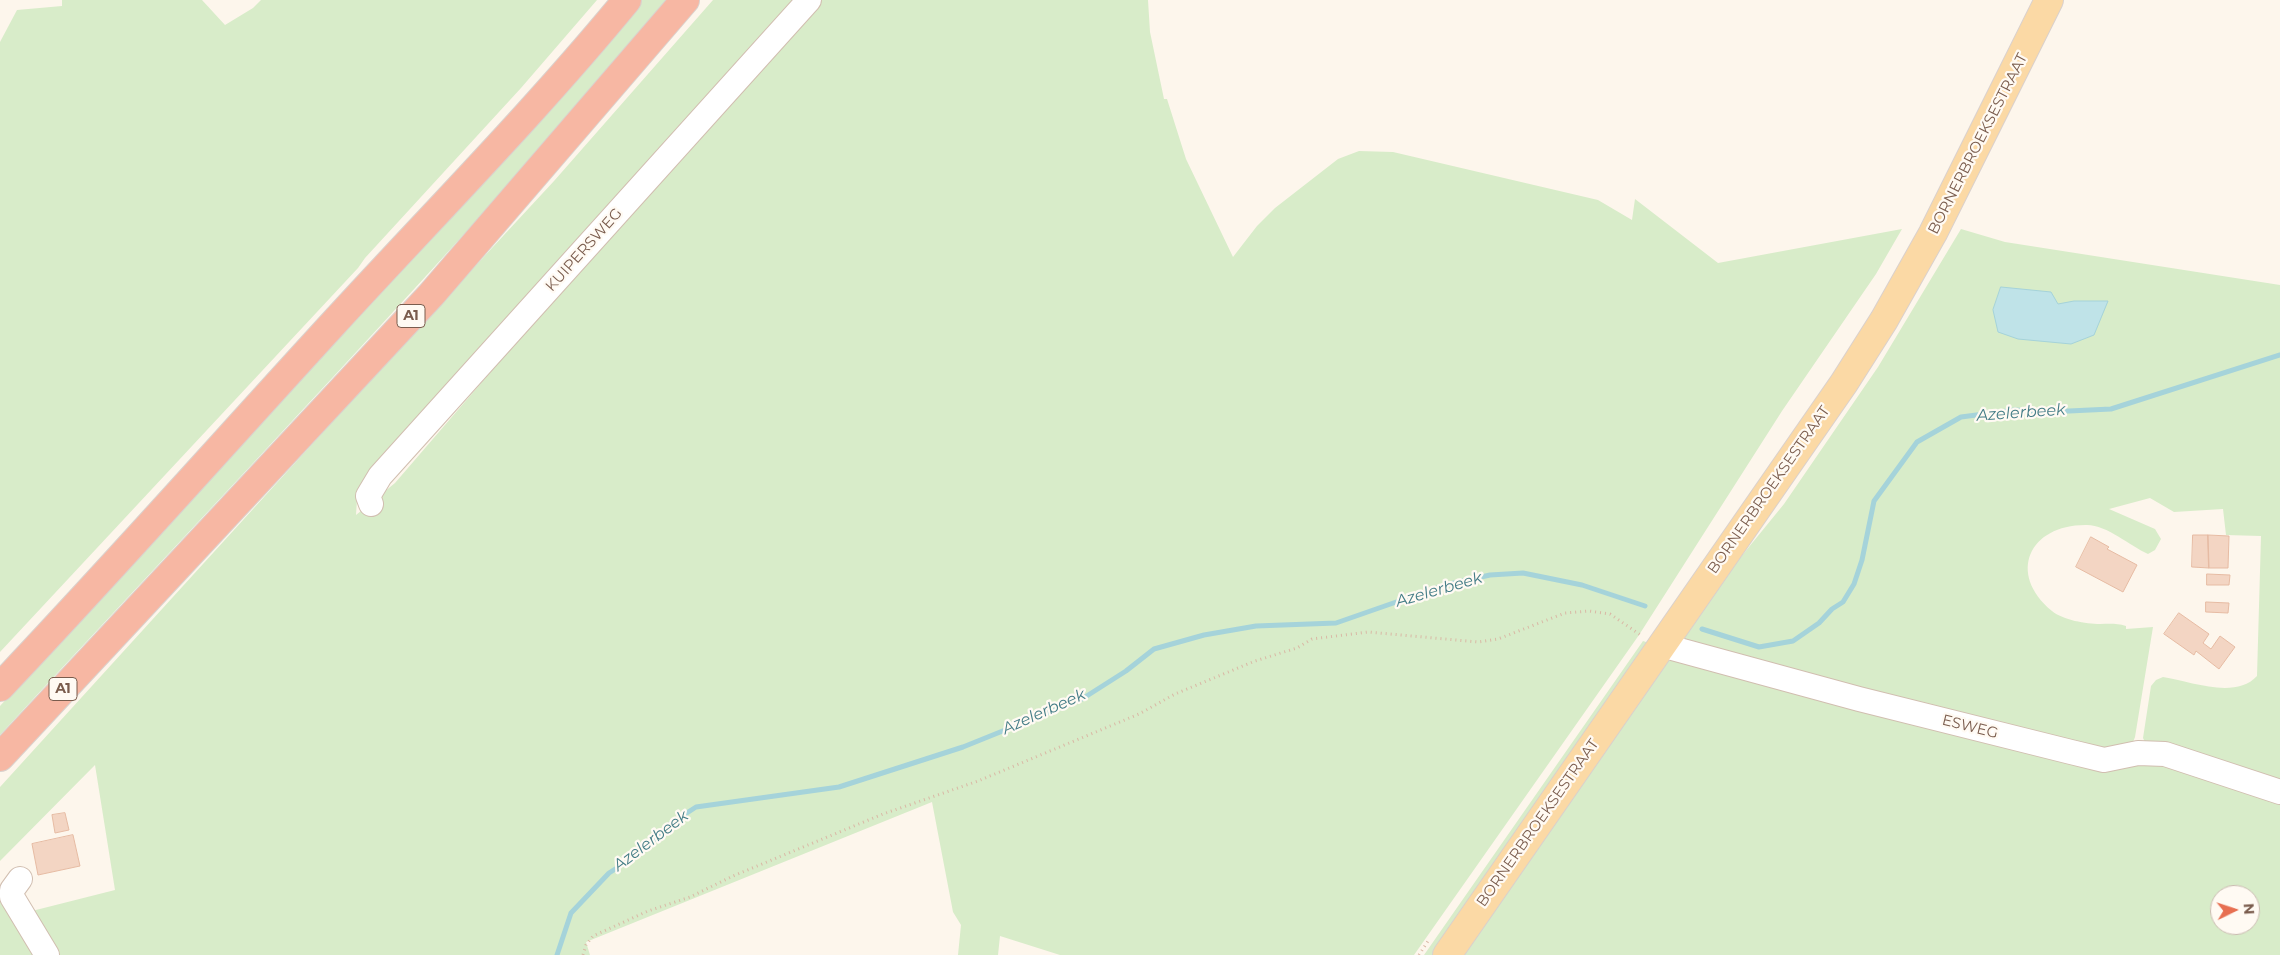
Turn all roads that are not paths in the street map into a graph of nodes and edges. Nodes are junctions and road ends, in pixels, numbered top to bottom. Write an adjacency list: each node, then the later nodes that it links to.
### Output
1 (627, 0): 7 (highway)
2 (685, 0): 8 (highway, A1)
3 (809, 0): 5 (street, KUIPERSWEG)
4 (2050, 0): 6 (main road, BORNERBROEKSESTRAAT)
5 (371, 504)
6 (1650, 637): 9 (street, ESWEG); 12 (main road, BORNERBROEKSESTRAAT)
7 (0, 687)
8 (0, 757)
9 (2280, 792)
10 (20, 879): 11 (street)
11 (47, 955)
12 (1447, 955)

